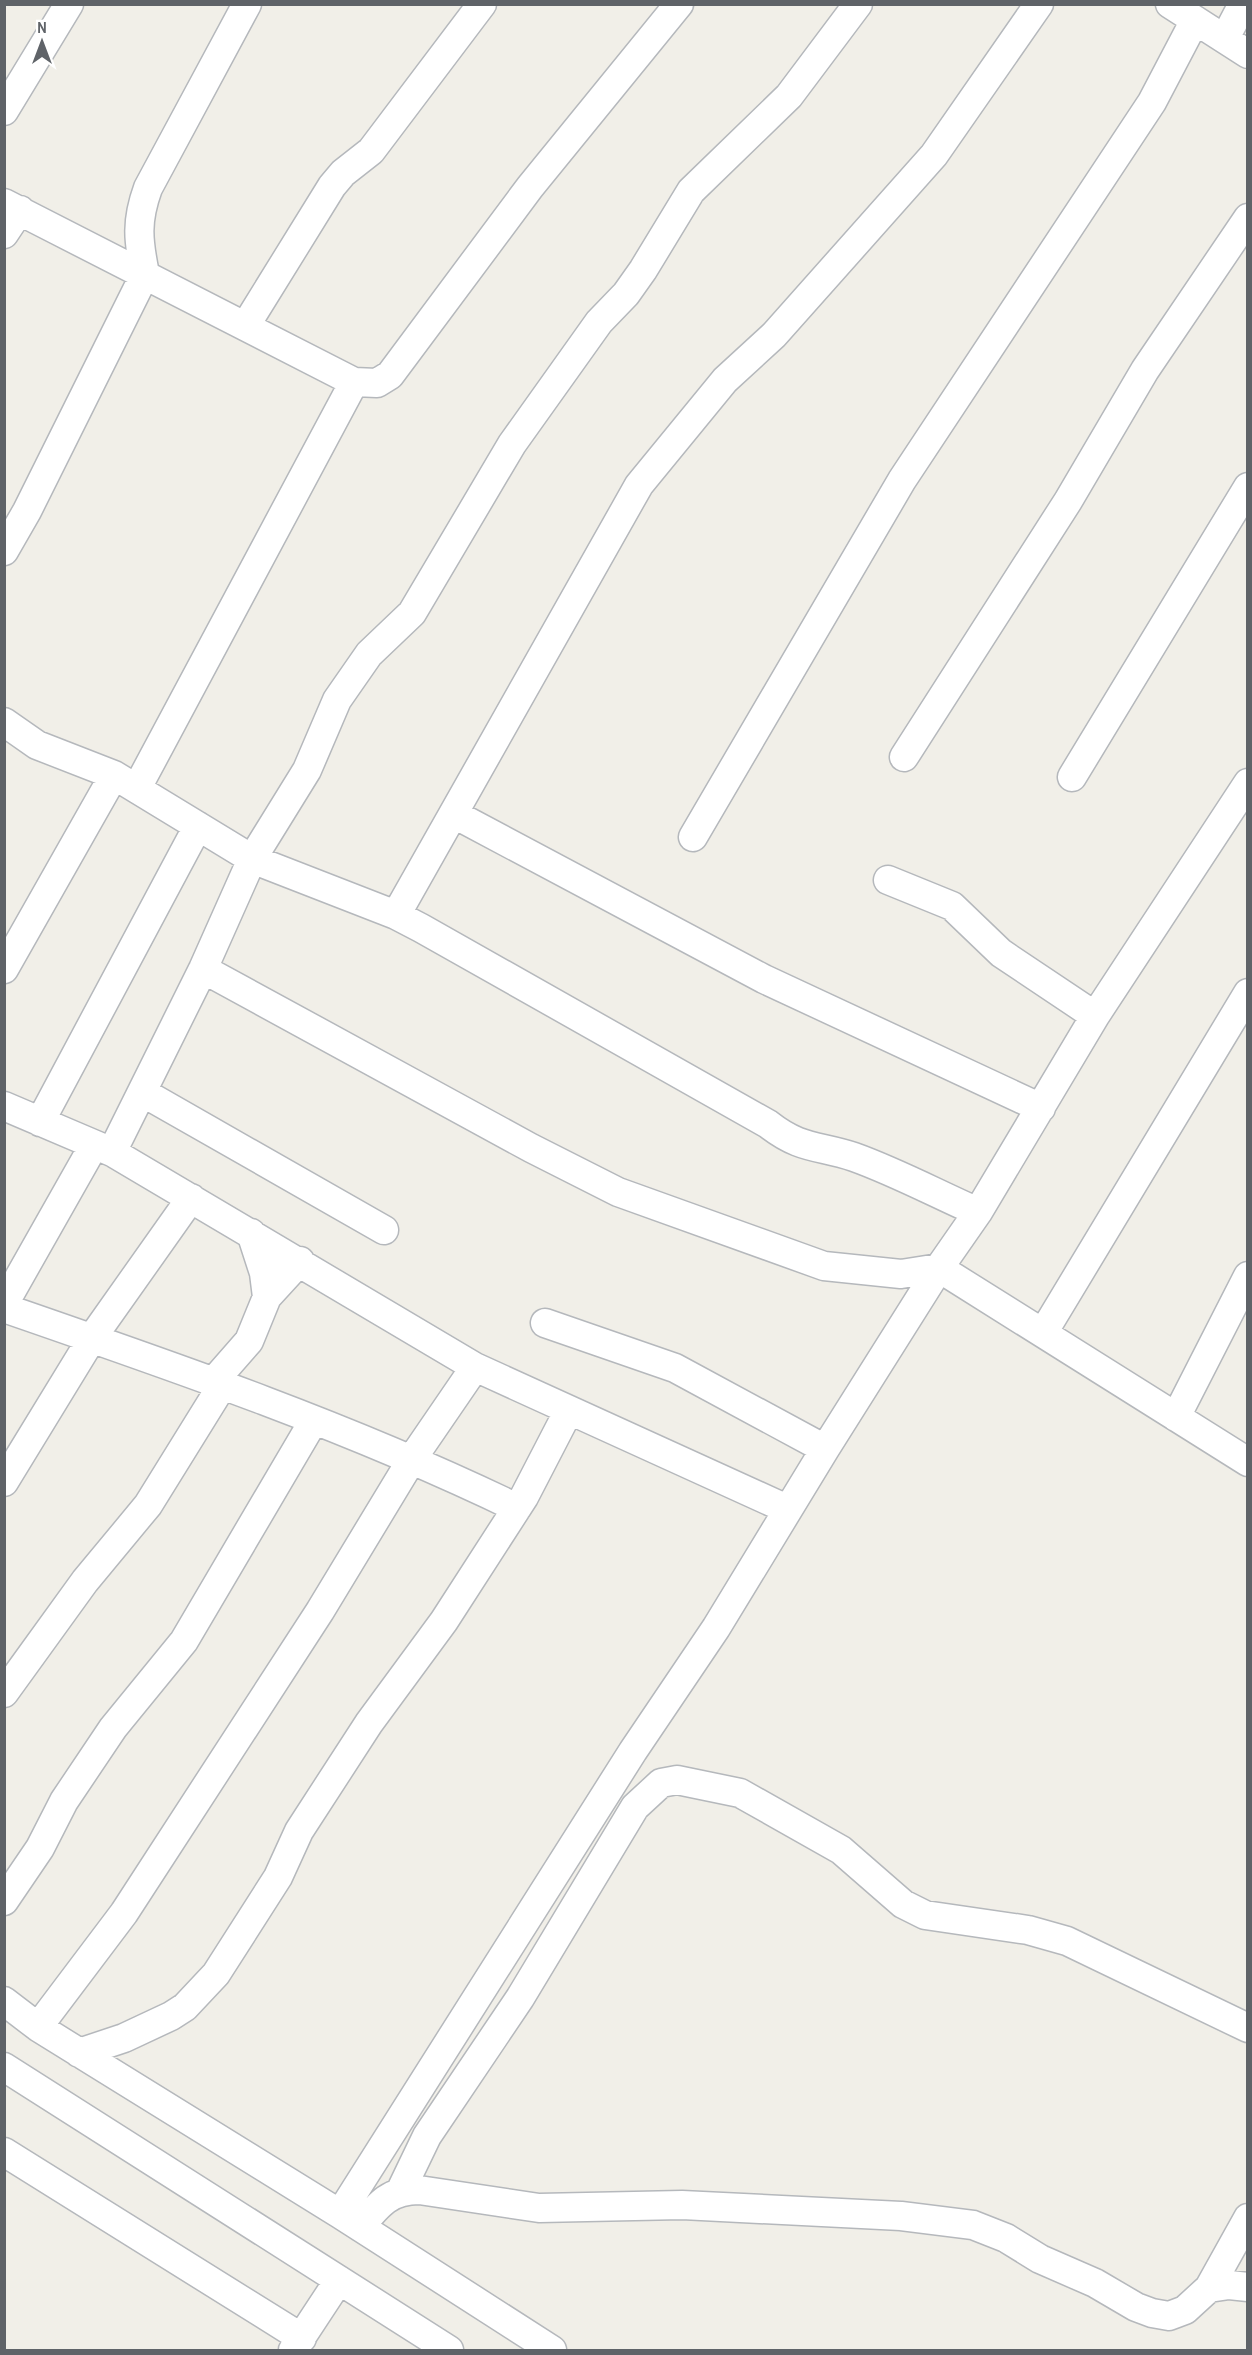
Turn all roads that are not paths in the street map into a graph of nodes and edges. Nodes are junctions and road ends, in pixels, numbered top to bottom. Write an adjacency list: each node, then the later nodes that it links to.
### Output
1 (69, 4): 11 (street)
2 (247, 4): 15 (street)
3 (482, 4): 16 (street)
4 (679, 4): 17 (street)
5 (858, 4): 29 (street)
6 (1039, 4): 26 (street)
7 (1170, 4): 9 (street)
8 (1243, 4): 10 (street)
9 (1195, 20): 10 (street); 28 (street)
10 (1236, 46)
11 (4, 111)
12 (12, 206): 14 (street); 15 (street)
13 (1248, 218): 22 (street)
14 (4, 234)
15 (145, 274): 16 (street); 19 (street)
16 (246, 326): 17 (street)
17 (354, 382): 24 (street)
18 (1248, 487): 23 (street)
19 (16, 513): 20 (street)
20 (4, 551)
21 (5, 726): 24 (street)
22 (904, 757)
23 (1072, 777)
24 (126, 782): 27 (street); 32 (street)
25 (1248, 783): 35 (street)
26 (454, 814): 31 (street); 38 (street)
27 (198, 826): 29 (street); 39 (street)
28 (693, 837)
29 (252, 859): 31 (street); 33 (street)
30 (888, 880): 35 (street)
31 (396, 915): 42 (street)
32 (4, 969)
33 (203, 969): 36 (street); 46 (street)
34 (1248, 993): 51 (street)
35 (1095, 1016): 38 (street)
36 (142, 1092): 40 (street); 43 (street)
37 (4, 1106): 39 (street)
38 (1041, 1108): 42 (street)
39 (40, 1122): 40 (street)
40 (103, 1149): 41 (street); 49 (street)
41 (191, 1198): 44 (street); 52 (street)
42 (978, 1212): 46 (street)
43 (384, 1230)
44 (251, 1233): 45 (street); 48 (street)
45 (300, 1261): 48 (street); 53 (street)
46 (939, 1268): 51 (street); 60 (street)
47 (1248, 1276): 57 (street)
48 (267, 1297): 55 (street)
49 (4, 1306): 52 (street)
50 (545, 1323): 60 (street)
51 (1043, 1333): 57 (street)
52 (92, 1338): 54 (street); 63 (street)
53 (475, 1367): 56 (street); 61 (street)
54 (185, 1371): 55 (street); 59 (street)
55 (219, 1383): 58 (street); 59 (street)
56 (569, 1410): 64 (street); 65 (street)
57 (1176, 1417): 62 (street)
58 (314, 1420): 61 (street); 67 (street)
59 (199, 1425): 66 (street)
60 (825, 1449): 65 (street)
61 (412, 1459): 64 (street); 69 (street)
62 (1248, 1462)
63 (4, 1482)
64 (517, 1508): 71 (street)
65 (787, 1509): 76 (street)
66 (4, 1693)
67 (4, 1901)
68 (4, 2001): 69 (street)
69 (38, 2027): 71 (street)
70 (1248, 2028): 74 (street)
71 (79, 2053): 76 (street)
72 (4, 2067): 77 (street)
73 (4, 2152): 80 (street)
74 (401, 2190): 76 (street); 79 (street)
75 (1248, 2218): 79 (street)
76 (350, 2220): 82 (street)
77 (339, 2280): 80 (street); 81 (street)
78 (1248, 2287): 79 (street)
79 (1209, 2288)
80 (298, 2344)
81 (449, 2350)
82 (552, 2350)

